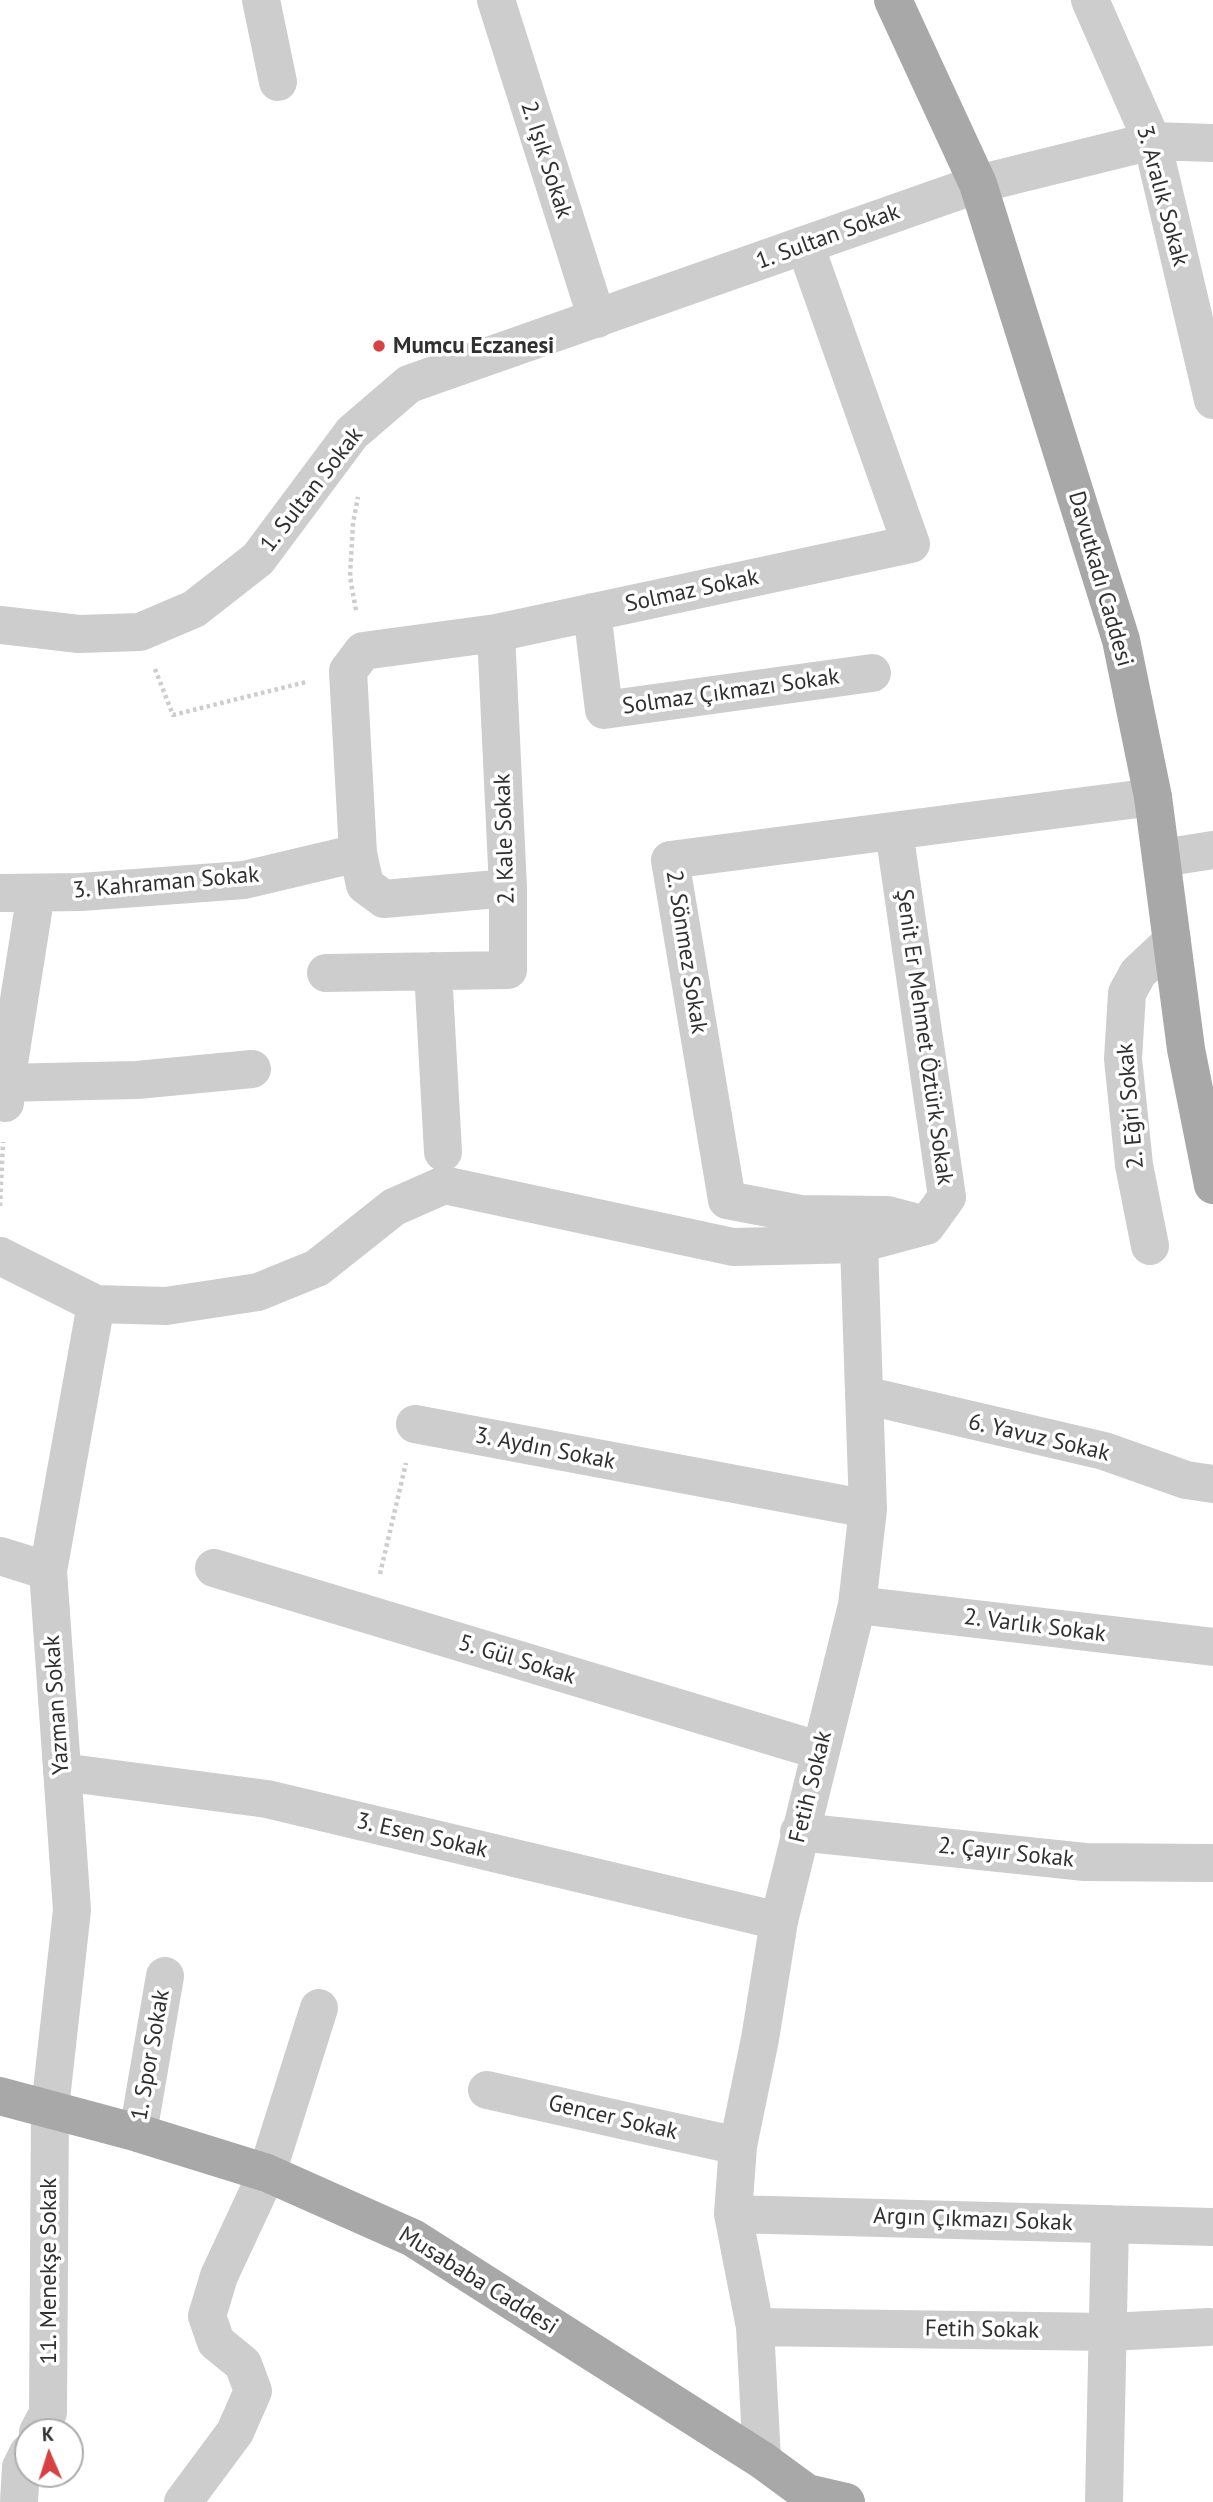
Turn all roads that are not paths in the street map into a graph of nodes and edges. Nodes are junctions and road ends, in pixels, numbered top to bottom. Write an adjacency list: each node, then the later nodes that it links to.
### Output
1 (261, 0): 5 (street)
2 (496, 0): 10 (street, 2. Işık Sokak)
3 (893, 0): 8 (main road, Davutkadı Caddesi)
4 (1090, 0): 6 (street, 3. Aralık Sokak)
5 (278, 82)
6 (1152, 141): 7 (street, 1. Sultan Sokak); 8 (street, 1. Sultan Sokak); 11 (street, 3. Aralık Sokak)
7 (1213, 143)
8 (978, 184): 9 (street, 1. Sultan Sokak); 16 (main road, Davutkadı Caddesi)
9 (805, 245): 10 (street, 1. Sultan Sokak); 12 (street, Solmaz Sokak)
10 (597, 319): 13 (street, 1. Sultan Sokak)
11 (1213, 400)
12 (592, 612): 14 (street, Solmaz Sokak); 15 (street, Solmaz Çıkmazı Sokak)
13 (0, 625)
14 (496, 633): 19 (street, Solmaz Sokak); 21 (street, 2. Kale Sokak)
15 (872, 673)
16 (1153, 797): 17 (street, 2. Sönmez Sokak); 20 (main road, Davutkadı Caddesi)
17 (894, 831): 30 (street, Şenit Er Mehmet Öztürk Sokak); 30 (street, 2. Sönmez Sokak)
18 (1213, 850): 20 (street)
19 (358, 853): 21 (street); 22 (street, 3. Kahraman Sokak)
20 (1162, 858): 23 (main road, Davutkadı Caddesi)
21 (508, 888): 24 (street, 2. Kale Sokak)
22 (18, 893): 27 (street)
23 (1172, 941): 29 (main road, Davutkadı Caddesi); 32 (street, 2. Eğri Sokak)
24 (433, 971): 25 (street, 2. Kale Sokak); 28 (street)
25 (326, 972)
26 (252, 1069): 27 (street)
27 (4, 1089)
28 (443, 1152)
29 (1213, 1185)
30 (926, 1226): 31 (street)
31 (859, 1244): 34 (street); 35 (street, Fetih Sokak)
32 (1150, 1246)
33 (0, 1256): 34 (street)
34 (96, 1304): 41 (street, Yazman Sokak)
35 (864, 1395): 37 (street, 6. Yavuz Sokak); 38 (street, Fetih Sokak)
36 (415, 1424): 38 (street, 3. Aydın Sokak)
37 (1213, 1484)
38 (868, 1509): 42 (street, Fetih Sokak)
39 (0, 1556): 41 (street)
40 (214, 1568): 44 (street, 5. Gül Sokak)
41 (48, 1570): 45 (street, Yazman Sokak)
42 (857, 1605): 43 (street, 2. Varlık Sokak); 44 (street, Fetih Sokak)
43 (1213, 1647)
44 (821, 1751): 46 (street, Fetih Sokak)
45 (62, 1772): 48 (street, 3. Esen Sokak); 53 (street, Yazman Sokak)
46 (799, 1832): 47 (street, 2. Çayır Sokak); 48 (street, Fetih Sokak)
47 (1213, 1863)
48 (779, 1921): 55 (street, Fetih Sokak)
49 (165, 1976): 54 (street, 1. Spor Sokak)
50 (319, 2008): 56 (street)
51 (487, 2090): 55 (street, Gencer Sokak)
52 (0, 2096): 53 (main road, Musababa Caddesi)
53 (50, 2108): 54 (main road, Musababa Caddesi); 63 (street, 11. Menekşe Sokak)
54 (138, 2133): 56 (main road, Musababa Caddesi)
55 (738, 2146): 57 (street, Fetih Sokak)
56 (267, 2173): 64 (main road, Musababa Caddesi); 66 (street)
57 (733, 2214): 58 (street, Argın Çıkmazı Sokak); 60 (street, Fetih Sokak)
58 (1110, 2224): 59 (street, Argın Çıkmazı Sokak); 62 (street)
59 (1213, 2227)
60 (755, 2327): 62 (street, Fetih Sokak); 64 (street, Fetih Sokak)
61 (1209, 2328): 62 (street, Fetih Sokak)
62 (1108, 2332): 68 (street)
63 (45, 2418)
64 (762, 2460): 65 (main road, Musababa Caddesi)
65 (803, 2497): 67 (main road, Musababa Caddesi)
66 (183, 2502)
67 (846, 2502)
68 (1104, 2502)

